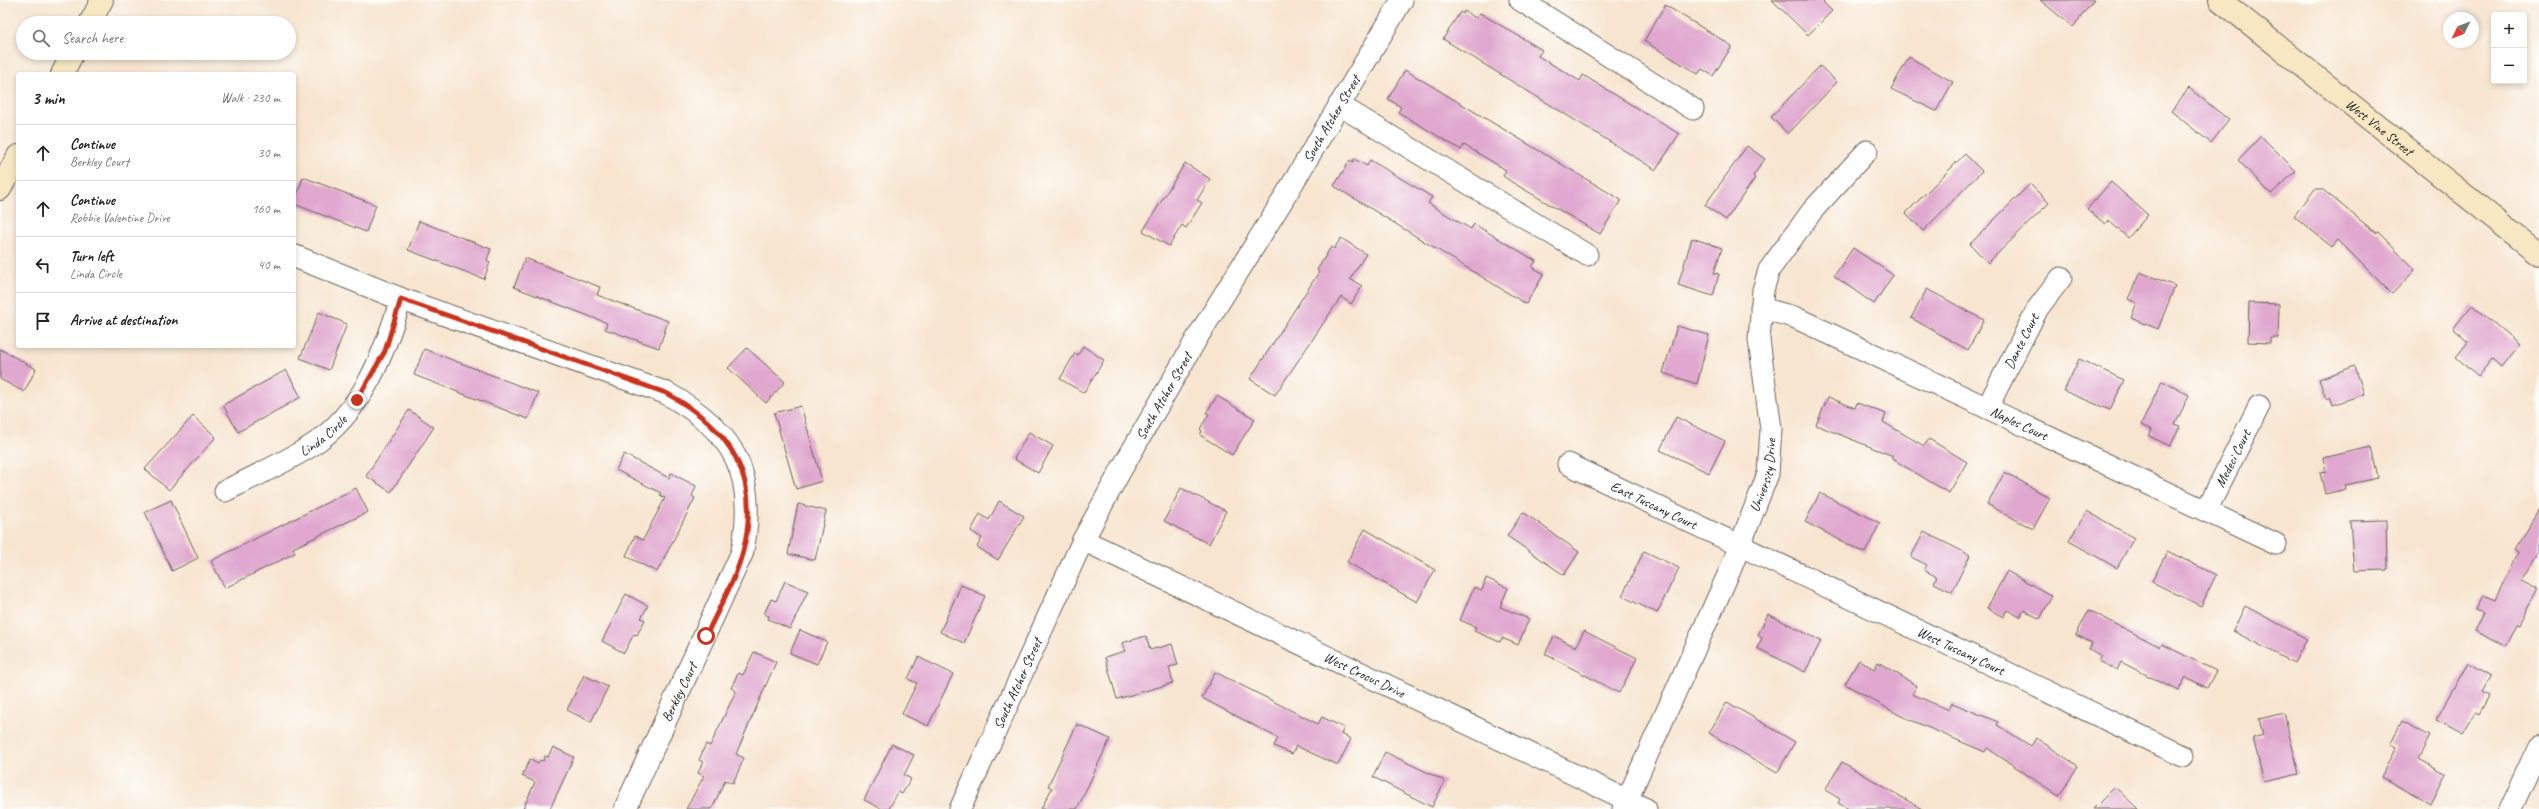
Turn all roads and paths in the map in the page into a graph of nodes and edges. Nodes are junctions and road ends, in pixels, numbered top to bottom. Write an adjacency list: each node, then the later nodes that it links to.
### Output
1 (102, 0): 5 (main road)
2 (1402, 0): 8 (street, South Atcher Street)
3 (1520, 0): 9 (street)
4 (2220, 0): 13 (main road, West Vine Street)
5 (94, 16)
6 (69, 60): 7 (main road)
7 (63, 72)
8 (1340, 105): 14 (street); 24 (street, South Atcher Street)
9 (1693, 109)
10 (1867, 151): 18 (street, University Drive)
11 (16, 160): 12 (main road)
12 (0, 189)
13 (2539, 254)
14 (1587, 255)
15 (296, 257): 17 (street, Berkley Court)
16 (2061, 278): 20 (street, Dante Court)
17 (401, 299): 22 (street, Linda Circle); 30 (street, Berkley Court)
18 (1761, 308): 20 (street, Naples Court); 26 (street, University Drive)
19 (2259, 406): 23 (street, Medeci Court)
20 (1987, 408): 23 (street, Naples Court)
21 (1568, 464): 26 (street, East Tuscany Court)
22 (225, 491)
23 (2206, 512): 25 (street, Naples Court)
24 (1083, 540): 29 (street, West Crocus Drive); 31 (street, South Atcher Street)
25 (2276, 544)
26 (1739, 545): 28 (street, West Tuscany Court); 29 (street, University Drive)
27 (2539, 747): 33 (street)
28 (2183, 756)
29 (1625, 804): 32 (street, West Crocus Drive)
30 (625, 809)
31 (960, 809)
32 (1646, 809)
33 (2510, 809)

